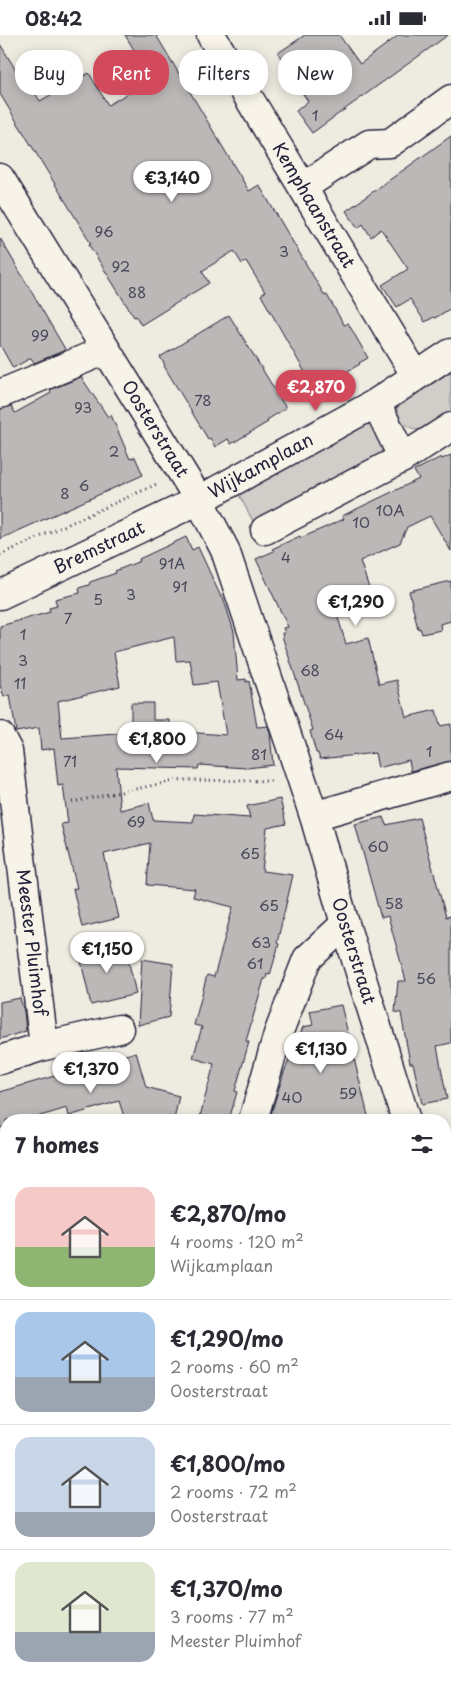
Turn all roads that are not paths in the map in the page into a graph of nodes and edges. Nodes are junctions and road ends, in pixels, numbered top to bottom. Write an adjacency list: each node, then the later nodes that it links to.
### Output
1 (211, 35): 4 (street, Kemphaanstraat)
2 (451, 99): 4 (street)
3 (0, 178): 5 (street, Oosterstraat)
4 (302, 187): 7 (street, Kemphaanstraat)
5 (106, 350): 8 (street); 12 (street, Oosterstraat)
6 (451, 353): 7 (street, Wijkamplaan)
7 (416, 377): 9 (street, Wijkamplaan)
8 (0, 394)
9 (376, 403): 11 (street); 12 (street, Wijkamplaan)
10 (451, 427): 11 (street)
11 (403, 458): 13 (street)
12 (199, 500): 14 (street, Bremstraat); 17 (street, Oosterstraat)
13 (265, 530)
14 (0, 595)
15 (0, 736): 20 (street, Meester Pluimhof)
16 (451, 776): 17 (street)
17 (314, 816): 18 (street, Oosterstraat)
18 (345, 924): 22 (street); 23 (street, Oosterstraat)
19 (119, 1029): 20 (street)
20 (44, 1046): 21 (street)
21 (0, 1060)
22 (256, 1114)
23 (404, 1114)
24 (0, 1539): 25 (street)
25 (0, 1612)

